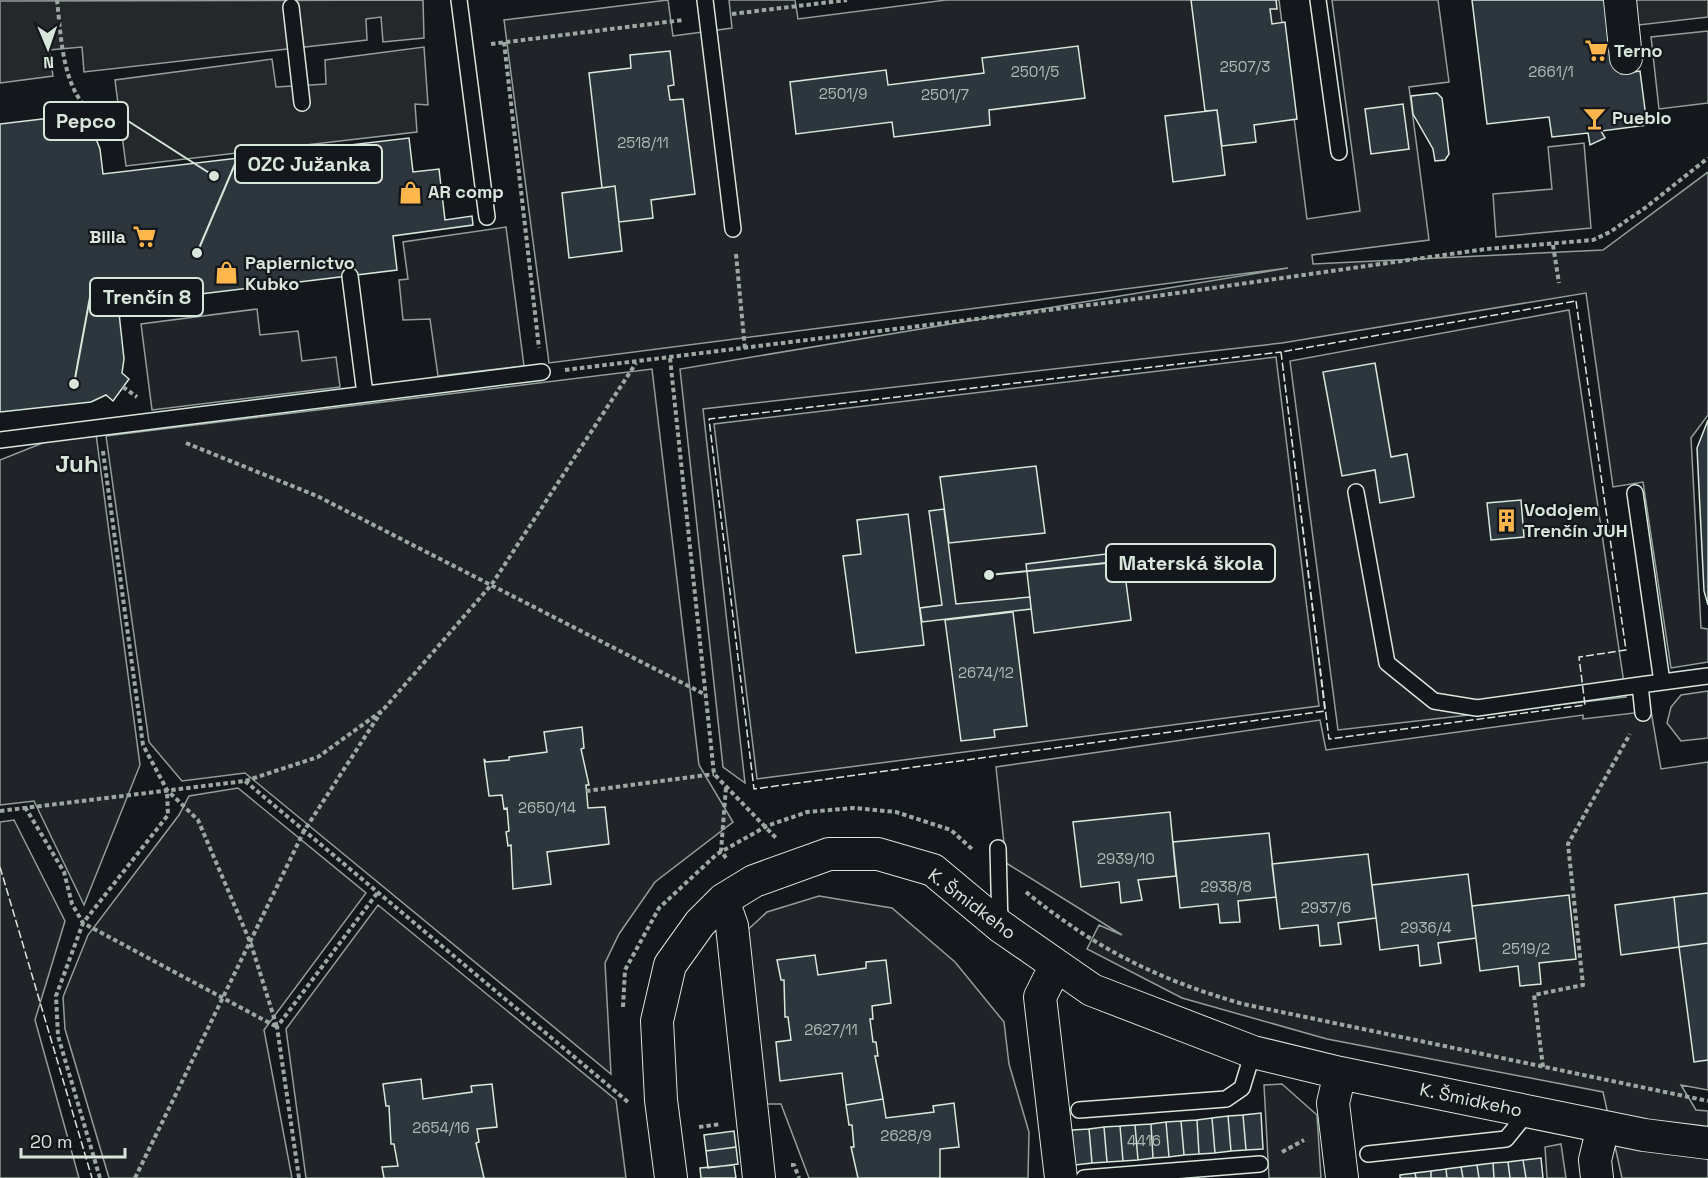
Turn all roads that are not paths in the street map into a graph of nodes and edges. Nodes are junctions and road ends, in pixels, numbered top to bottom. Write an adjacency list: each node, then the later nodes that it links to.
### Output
1 (459, 0): 9 (lane)
2 (705, 0): 10 (lane)
3 (1318, 0): 8 (lane)
4 (1620, 0): 6 (street)
5 (291, 7): 7 (lane)
6 (1626, 58)
7 (302, 103)
8 (1339, 152)
9 (487, 217)
10 (733, 230)
11 (350, 276): 13 (lane)
12 (542, 372): 13 (lane)
13 (364, 394): 14 (lane)
14 (0, 440)
15 (1356, 492): 19 (lane)
16 (1635, 493): 18 (lane)
17 (1708, 676): 18 (lane)
18 (1662, 682): 19 (lane)
19 (1640, 685): 20 (lane)
20 (1643, 713)
21 (998, 848): 23 (lane)
22 (723, 900): 23 (street, K. Šmidkeho); 33 (street, K. Šmidkeho); 34 (street)
23 (1000, 926): 24 (street, K. Šmidkeho)
24 (1056, 965): 25 (street, K. Šmidkeho); 35 (street)
25 (1253, 1052): 26 (street, K. Šmidkeho); 27 (lane)
26 (1340, 1073): 28 (street, K. Šmidkeho); 37 (street)
27 (1079, 1110)
28 (1528, 1112): 29 (street, K. Šmidkeho); 31 (lane)
29 (1603, 1127): 30 (street, K. Šmidkeho); 38 (street)
30 (1708, 1143)
31 (1368, 1154)
32 (1260, 1164): 36 (lane)
33 (671, 1178)
34 (759, 1178)
35 (1061, 1178)
36 (1084, 1178)
37 (1342, 1178)
38 (1597, 1178)

